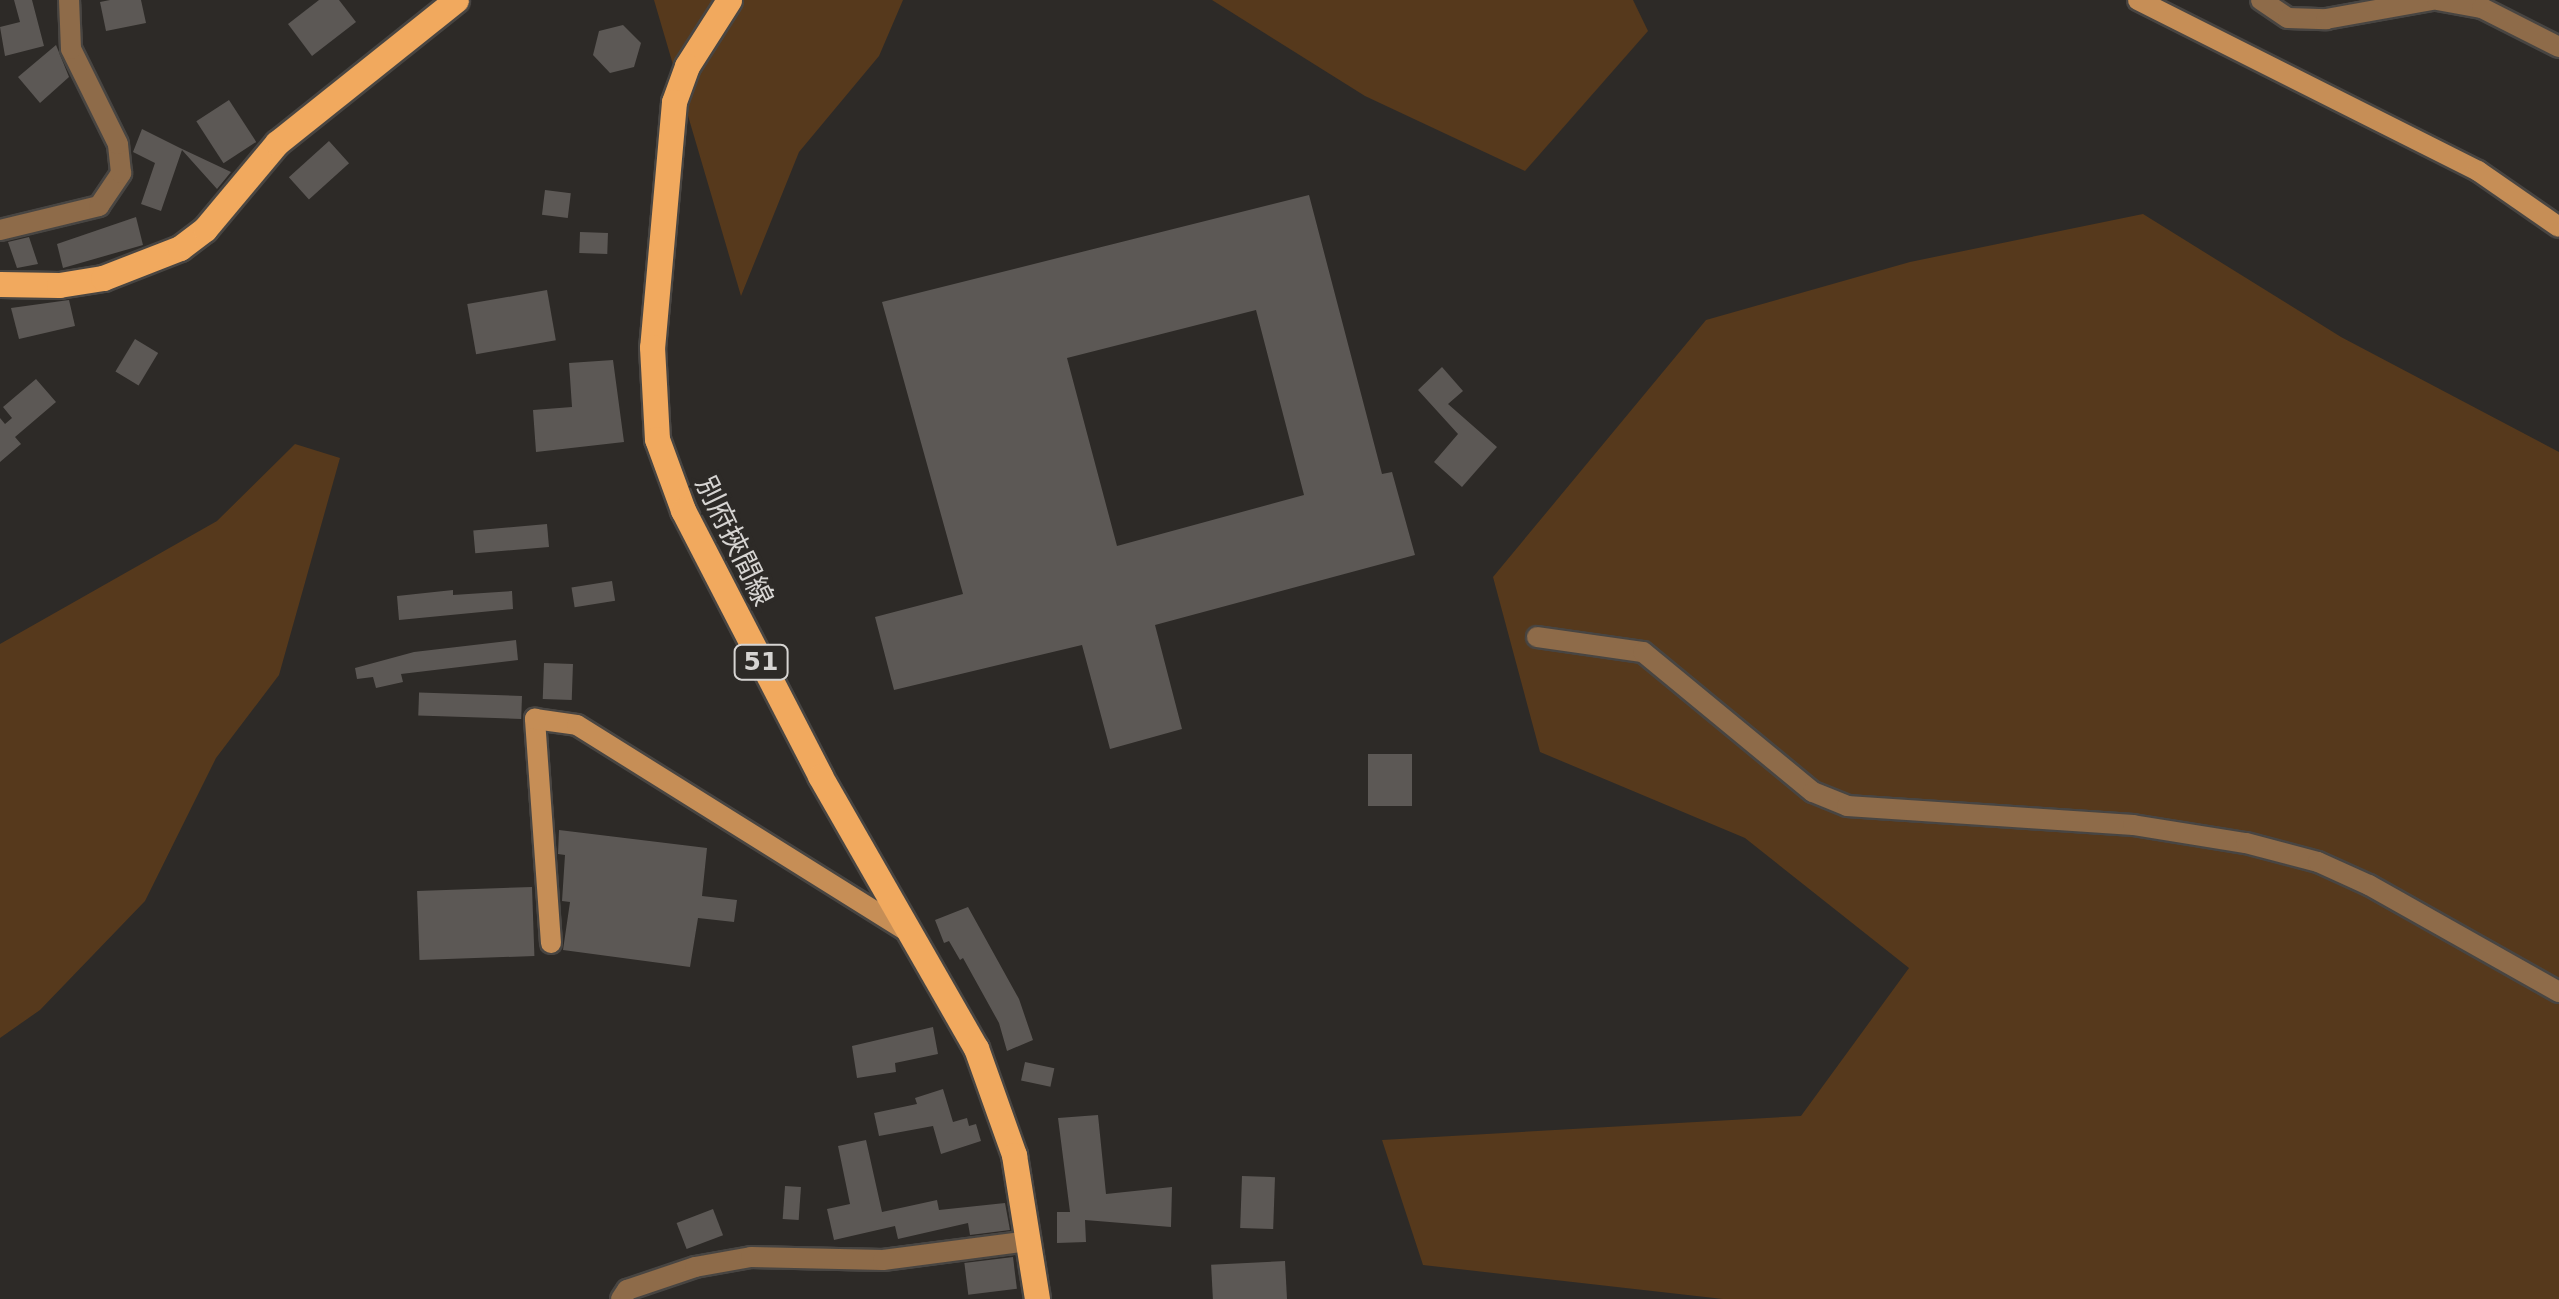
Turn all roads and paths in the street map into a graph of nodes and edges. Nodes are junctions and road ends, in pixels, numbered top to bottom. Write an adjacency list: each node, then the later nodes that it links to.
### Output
1 (69, 0): 9 (street)
2 (456, 0): 10 (main road)
3 (729, 0): 12 (main road, 別府挾間線 / 51)
4 (2138, 0): 8 (street)
5 (2261, 0): 6 (street)
6 (2434, 0): 7 (street)
7 (2559, 47)
8 (2559, 227)
9 (0, 230)
10 (0, 284)
11 (1537, 637): 14 (street)
12 (912, 935): 13 (street); 15 (main road, 別府挾間線 / 51)
13 (551, 943)
14 (2559, 992)
15 (1030, 1241): 16 (street); 17 (main road, 別府挾間線 / 51)
16 (621, 1299)
17 (1037, 1299)

